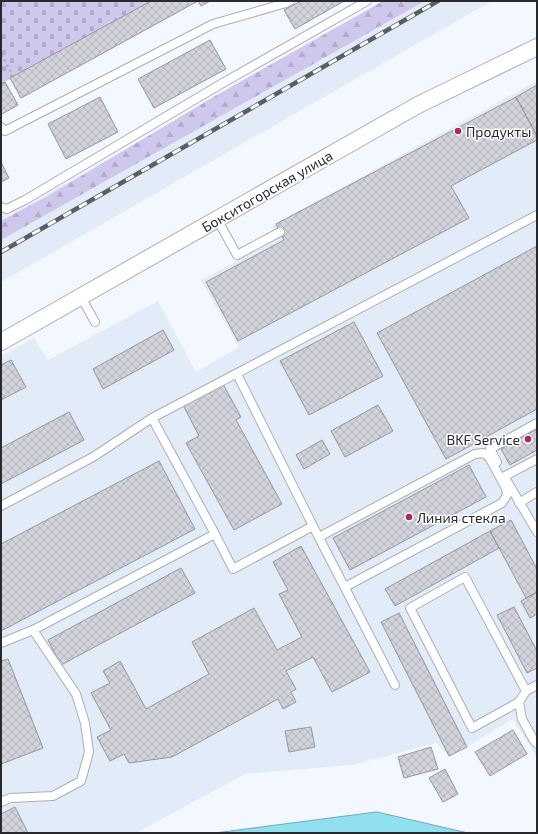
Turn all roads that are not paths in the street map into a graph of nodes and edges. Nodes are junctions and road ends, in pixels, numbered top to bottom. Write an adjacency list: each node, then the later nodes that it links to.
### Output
1 (290, 1): 4 (lane)
2 (367, 1): 5 (lane)
3 (537, 47): 7 (street, Бокситогорская улица)
4 (1, 127)
5 (1, 207)
6 (537, 215): 12 (lane)
7 (217, 219): 8 (lane); 9 (street, Бокситогорская улица)
8 (280, 232)
9 (81, 297): 10 (lane); 11 (street, Бокситогорская улица)
10 (95, 322)
11 (1, 342)
12 (237, 374): 13 (lane); 20 (lane)
13 (152, 418): 19 (lane); 22 (lane)
14 (537, 423): 16 (lane)
15 (537, 459): 16 (lane)
16 (505, 476): 18 (lane)
17 (537, 492): 18 (lane)
18 (519, 503): 21 (lane)
19 (1, 506)
20 (314, 526): 22 (lane); 23 (lane)
21 (537, 532)
22 (215, 534): 25 (lane)
23 (319, 537): 24 (lane); 24 (lane)
24 (345, 587): 27 (lane)
25 (33, 630): 26 (lane); 32 (lane)
26 (1, 643)
27 (395, 685)
28 (537, 685): 29 (lane)
29 (526, 691): 30 (lane); 30 (lane)
30 (519, 702): 31 (lane)
31 (537, 744)
32 (1, 802)

